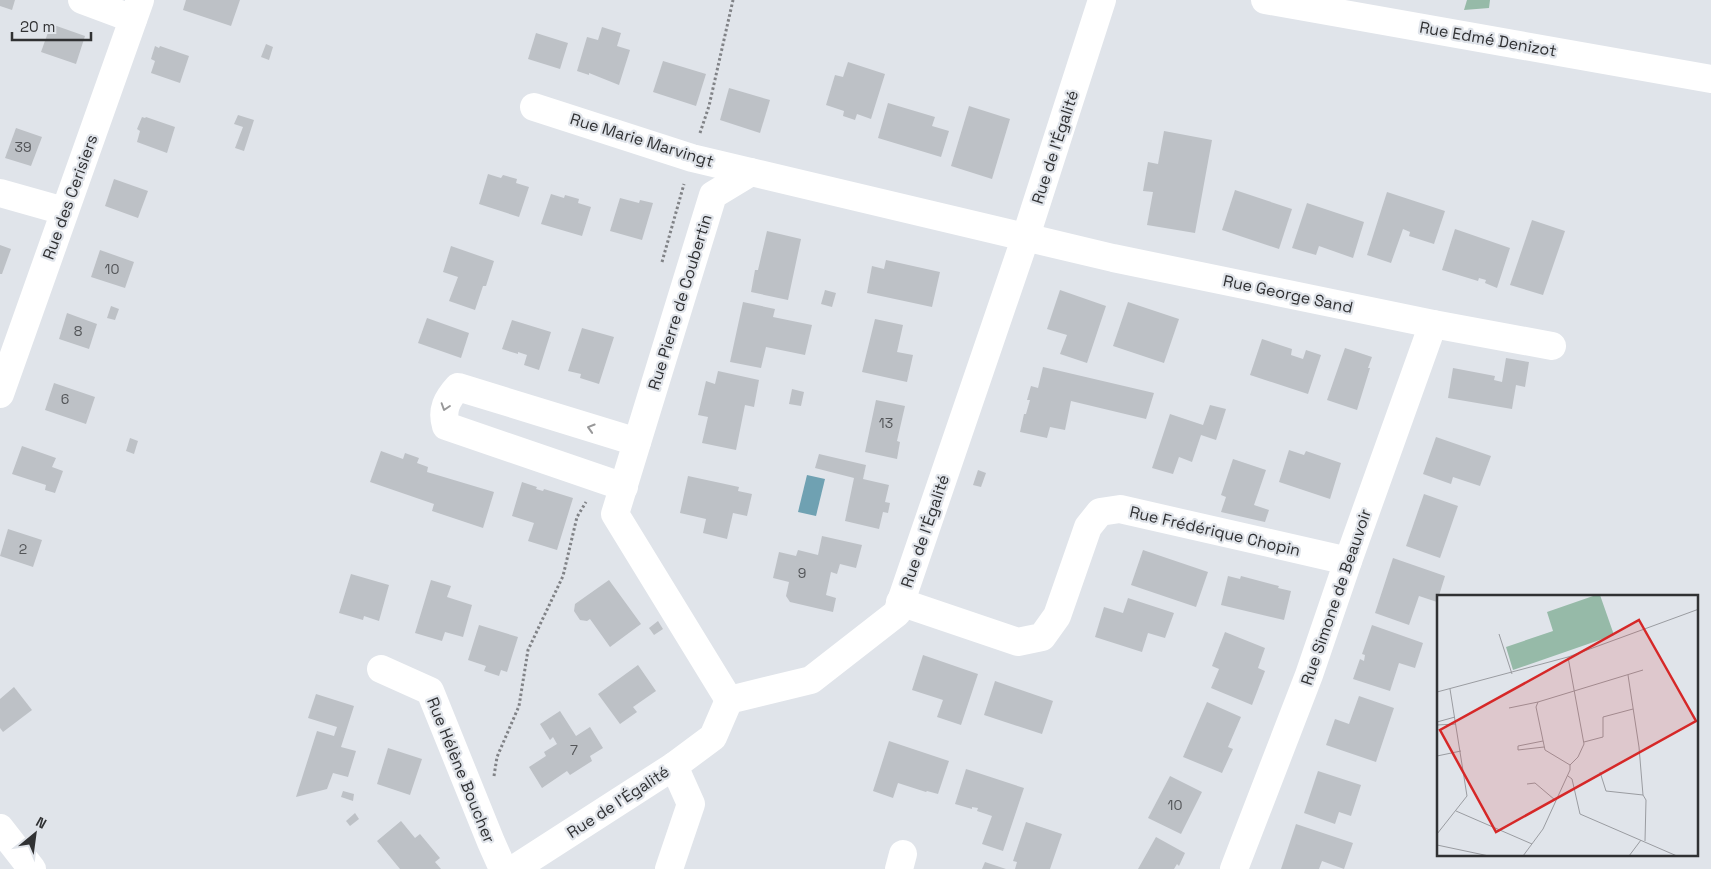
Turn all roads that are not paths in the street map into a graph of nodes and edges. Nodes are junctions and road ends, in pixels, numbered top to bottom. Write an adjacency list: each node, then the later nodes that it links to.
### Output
1 (82, 0): 4 (street)
2 (1102, 0): 10 (street, Rue de l'Égalité)
3 (1265, 0): 5 (street, Rue Edmé Denizot)
4 (137, 9): 9 (street, Rue des Cerisiers)
5 (1711, 79)
6 (534, 107): 7 (street, Rue Marie Marvingt)
7 (751, 172): 10 (street); 14 (street, Rue Pierre de Coubertin)
8 (0, 193): 9 (street)
9 (64, 211): 13 (street, Rue des Cerisiers)
10 (1026, 236): 11 (street, Rue George Sand); 17 (street, Rue de l'Égalité)
11 (1432, 324): 12 (street, Rue George Sand); 16 (street, Rue Simone de Beauvoir)
12 (1552, 346)
13 (0, 394)
14 (637, 442): 15 (street, Rue Pierre de Coubertin); 15 (street, one-way to 15)
15 (624, 487): 19 (street, Rue Pierre de Coubertin)
16 (1348, 561): 17 (street, Rue Frédérique Chopin); 26 (street, Rue Simone de Beauvoir)
17 (900, 602): 19 (street, Rue de l'Égalité)
18 (381, 669): 23 (street, Rue Hélène Boucher)
19 (729, 700): 20 (street, Rue de l'Égalité)
20 (674, 766): 24 (street, Rue de l'Égalité); 25 (street)
21 (0, 828): 22 (street)
22 (32, 869)
23 (504, 869)
24 (514, 869)
25 (669, 869)
26 (1234, 869)

